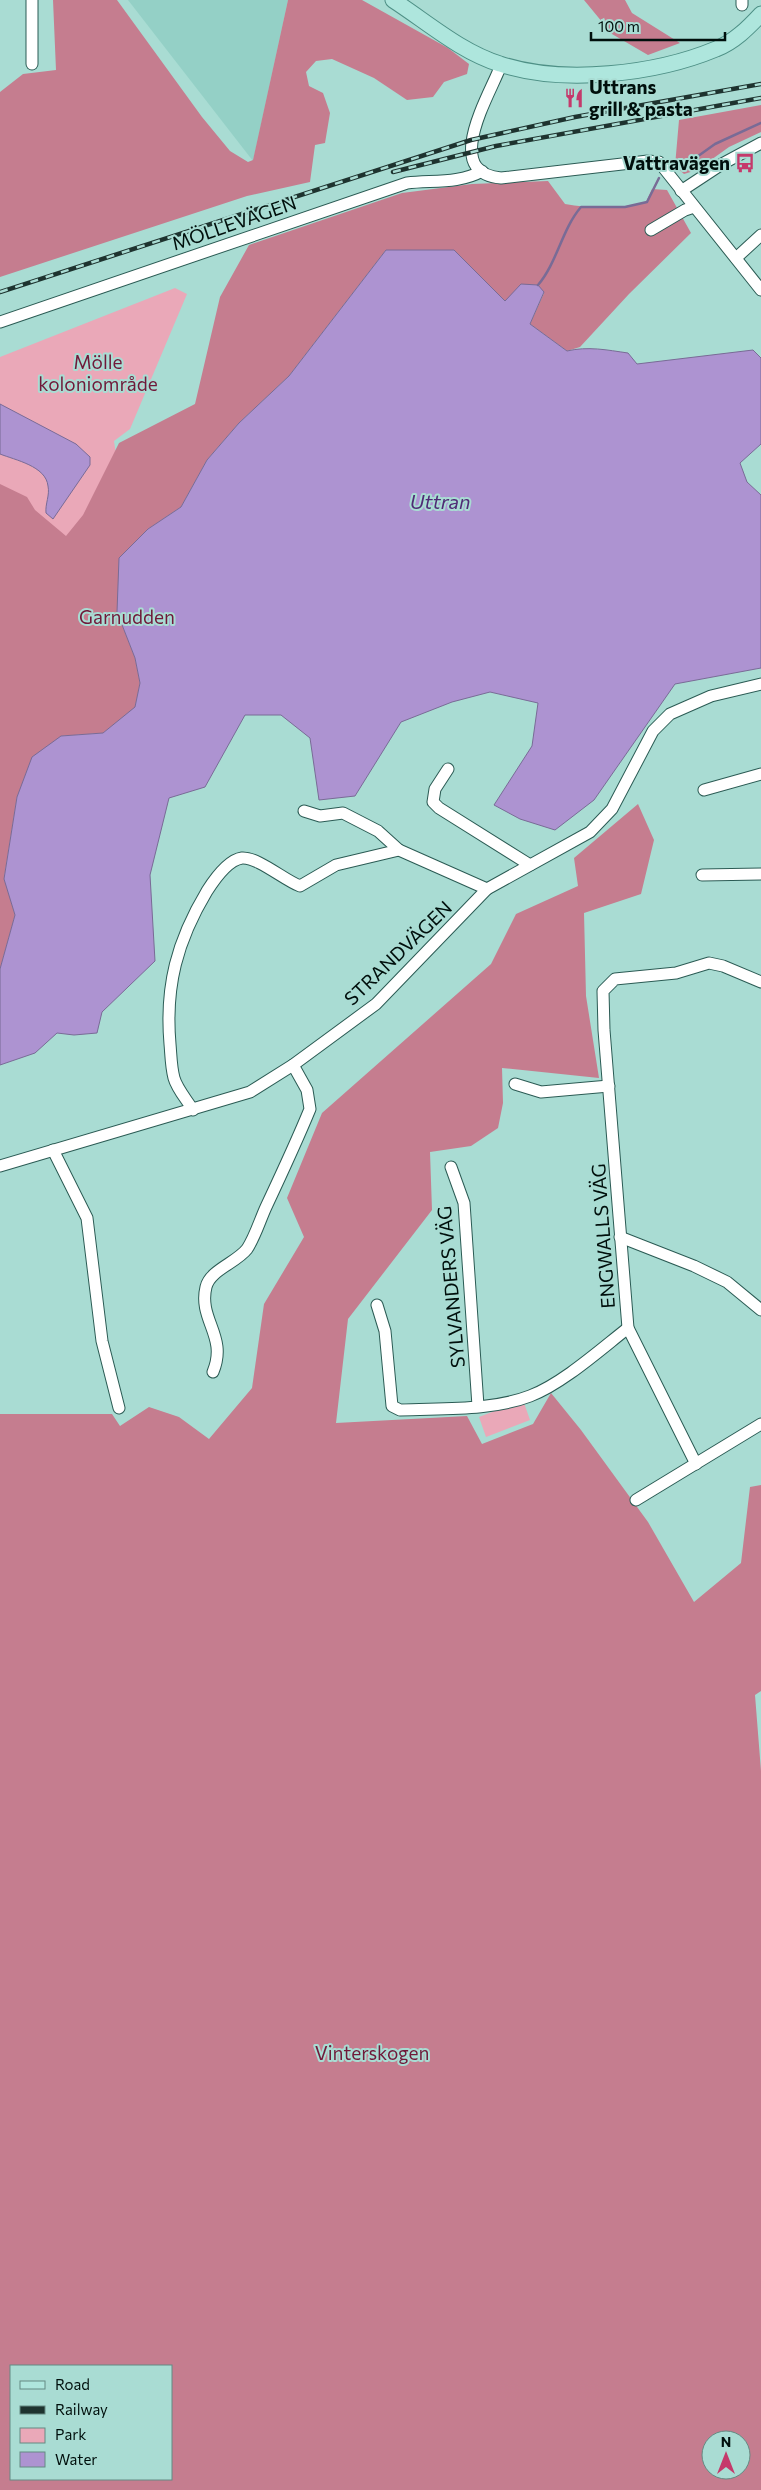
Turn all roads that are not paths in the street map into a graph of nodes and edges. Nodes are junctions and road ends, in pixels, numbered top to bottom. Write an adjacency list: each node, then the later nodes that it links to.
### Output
1 (32, 0): 4 (street)
2 (393, 0): 5 (main road)
3 (761, 14): 5 (main road)
4 (32, 64)
5 (501, 65): 7 (street)
6 (761, 143): 8 (street)
7 (482, 171): 8 (street); 14 (street, MÖLLEVÄGEN)
8 (681, 191): 9 (street)
9 (690, 212): 10 (street); 12 (street)
10 (651, 230)
11 (761, 236): 12 (street)
12 (736, 258): 13 (street)
13 (761, 290)
14 (0, 322)
15 (761, 684): 21 (street, STRANDVÄGEN)
16 (448, 769): 21 (street)
17 (761, 774): 18 (street)
18 (704, 790)
19 (304, 811): 20 (street)
20 (399, 850): 24 (street); 29 (street)
21 (530, 865): 24 (street, STRANDVÄGEN)
22 (761, 874): 23 (street)
23 (702, 875)
24 (487, 889): 26 (street, STRANDVÄGEN)
25 (761, 982): 28 (street, ENGWALLS VÄG)
26 (292, 1065): 29 (street, STRANDVÄGEN); 37 (street)
27 (515, 1084): 28 (street)
28 (609, 1086): 33 (street, ENGWALLS VÄG)
29 (194, 1110): 30 (street, STRANDVÄGEN)
30 (53, 1150): 31 (street, STRANDVÄGEN); 39 (street)
31 (0, 1166)
32 (451, 1167): 38 (street, SYLVANDERS VÄG)
33 (620, 1237): 35 (street); 36 (street, ENGWALLS VÄG)
34 (377, 1305): 38 (street)
35 (761, 1310)
36 (628, 1328): 38 (street); 41 (street, ENGWALLS VÄG)
37 (213, 1372)
38 (478, 1406)
39 (120, 1408)
40 (761, 1424): 41 (street)
41 (696, 1464): 42 (street)
42 (636, 1500)

